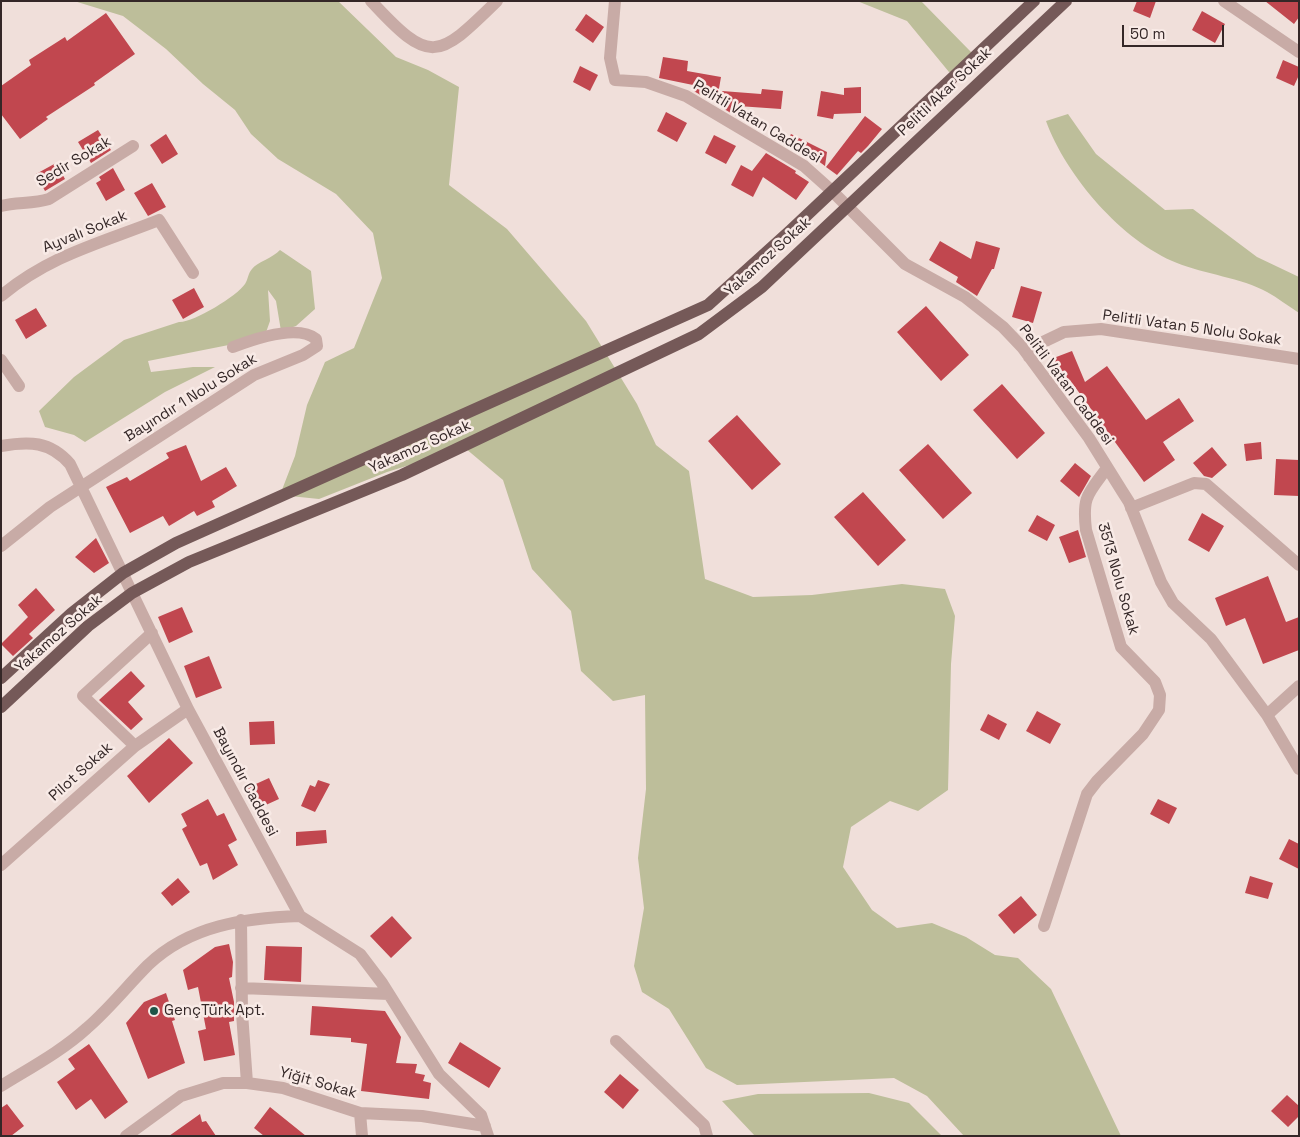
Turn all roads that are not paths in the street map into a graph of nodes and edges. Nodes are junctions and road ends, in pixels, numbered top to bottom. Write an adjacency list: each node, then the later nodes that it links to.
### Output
1 (370, 1): 2 (street)
2 (497, 1)
3 (615, 1): 9 (street, Pelitli Vatan Caddesi)
4 (1034, 1): 9 (main road, Pelitli Akar Sokak)
5 (1066, 1): 11 (main road, Pelitli Akar Sokak)
6 (1224, 1): 7 (street)
7 (1299, 52)
8 (133, 146): 10 (street, Sedir Sokak)
9 (832, 191): 11 (street, Pelitli Vatan Caddesi); 25 (main road, Yakamoz Sokak)
10 (1, 206)
11 (847, 207): 15 (street, Pelitli Vatan Caddesi); 26 (main road, Yakamoz Sokak)
12 (193, 273): 13 (street, Ayvalı Sokak)
13 (1, 296)
14 (233, 347): 21 (street, Bayındır 1 Nolu Sokak)
15 (1029, 357): 16 (street, Pelitli Vatan 5 Nolu Sokak); 20 (street, Pelitli Vatan Caddesi)
16 (1299, 359)
17 (1, 360): 18 (street)
18 (19, 386)
19 (1, 446): 21 (street, Bayındır Caddesi)
20 (1107, 468): 22 (street, Pelitli Vatan Caddesi); 38 (street, 3513 Nolu Sokak)
21 (82, 486): 23 (street); 25 (street, Bayındır Caddesi)
22 (1131, 508): 24 (street); 32 (street, Pelitli Vatan Caddesi)
23 (1, 546)
24 (1299, 566)
25 (123, 574): 26 (street, Bayındır Caddesi); 28 (main road, Yakamoz Sokak)
26 (132, 593): 27 (street, Bayındır Caddesi); 30 (main road, Yakamoz Sokak)
27 (152, 633): 31 (street, Bayındır Caddesi); 33 (street)
28 (1, 678)
29 (1299, 686): 32 (street)
30 (1, 707)
31 (188, 709): 33 (street, Pilot Sokak); 36 (street, Bayındır Caddesi)
32 (1267, 715): 34 (street, Pelitli Vatan Caddesi)
33 (135, 746): 35 (street, Pilot Sokak)
34 (1299, 769)
35 (1, 865)
36 (300, 916): 37 (street); 40 (street, Bayındır Caddesi)
37 (241, 920): 39 (street); 43 (street)
38 (1044, 926)
39 (241, 988): 40 (street); 42 (street)
40 (389, 994): 45 (street, Bayındır Caddesi)
41 (616, 1041): 48 (street)
42 (246, 1082): 44 (street, Yiğit Sokak); 46 (street, Yiğit Sokak)
43 (1, 1086)
44 (360, 1113): 45 (street, Yiğit Sokak); 47 (street)
45 (486, 1131)
46 (126, 1136)
47 (362, 1136)
48 (707, 1136)

